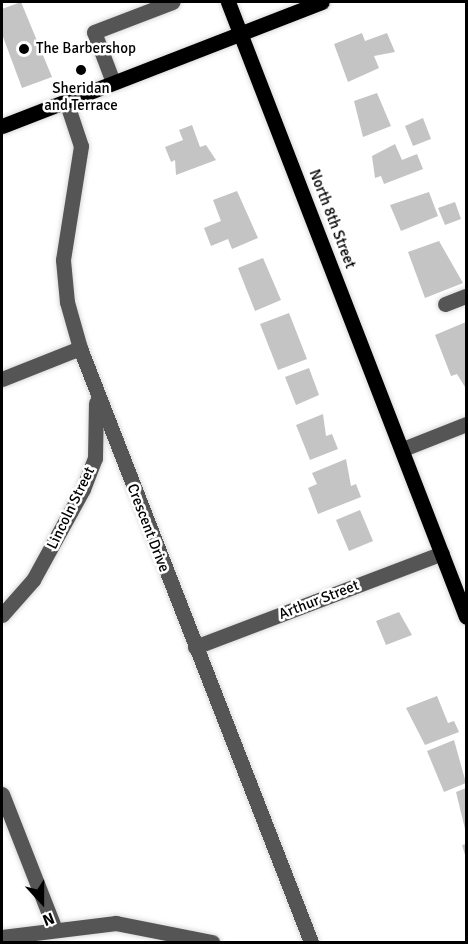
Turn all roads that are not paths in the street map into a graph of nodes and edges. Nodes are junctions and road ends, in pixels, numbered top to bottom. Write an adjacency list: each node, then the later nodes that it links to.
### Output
1 (172, 2): 5 (street)
2 (228, 2): 4 (main road, North 8th Street)
3 (322, 2): 4 (main road)
4 (240, 33): 5 (main road); 14 (main road, North 8th Street)
5 (113, 82): 6 (main road)
6 (66, 101): 7 (main road); 10 (street, Crescent Drive)
7 (2, 126)
8 (466, 296): 9 (street)
9 (445, 304)
10 (80, 348): 11 (street); 12 (street, Crescent Drive)
11 (2, 379)
12 (93, 386): 16 (street, Lincoln Street); 18 (street, Crescent Drive)
13 (466, 424): 14 (street)
14 (403, 449): 15 (main road, North 8th Street)
15 (442, 553): 17 (main road, North 8th Street); 18 (street, Arthur Street)
16 (2, 615)
17 (466, 617)
18 (195, 647): 23 (street, Crescent Drive)
19 (2, 794): 20 (street)
20 (54, 927): 21 (street); 22 (street)
21 (2, 937)
22 (212, 942)
23 (311, 942)

